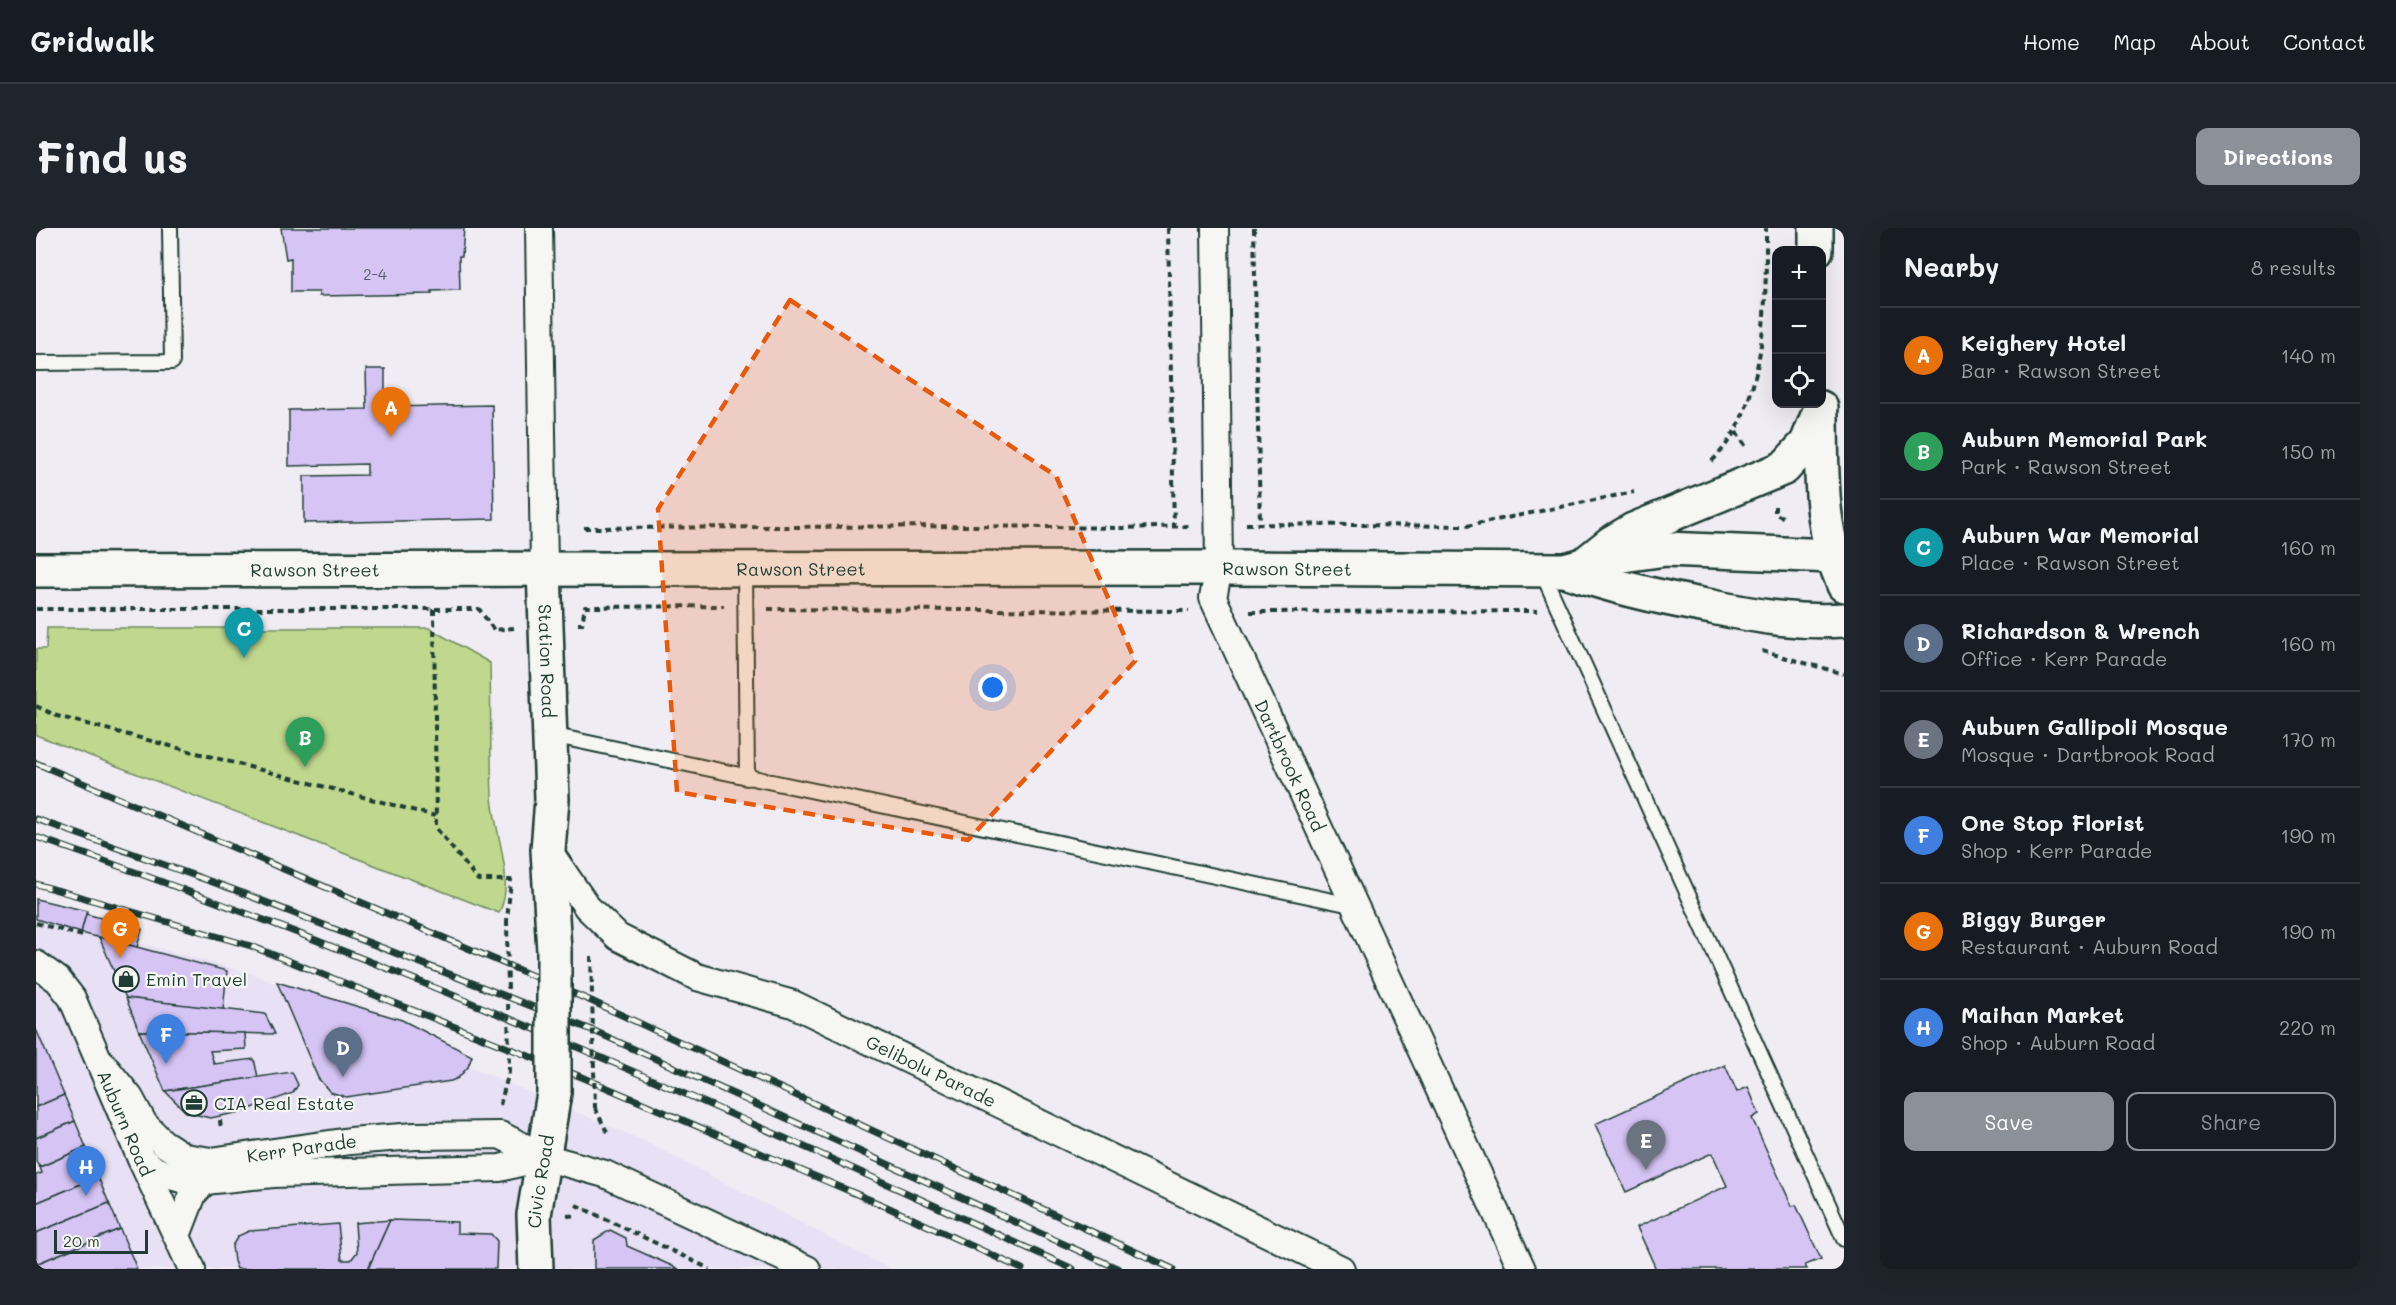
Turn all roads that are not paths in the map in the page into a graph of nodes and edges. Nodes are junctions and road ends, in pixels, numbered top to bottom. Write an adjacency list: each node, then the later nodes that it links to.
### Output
1 (170, 228): 6 (lane)
2 (539, 228): 12 (street, Station Road)
3 (1215, 228): 10 (street, Dartbrook Road)
4 (1816, 228): 5 (main road)
5 (1816, 246)
6 (36, 363)
7 (1820, 408): 11 (main road)
8 (1821, 408): 9 (main road)
9 (1840, 566): 11 (main road, Rawson Street)
10 (1219, 568): 11 (main road, Rawson Street); 13 (main road, Rawson Street); 19 (street, Dartbrook Road)
11 (1564, 568): 15 (main road, Rawson Street); 27 (lane)
12 (544, 569): 13 (main road, Rawson Street); 14 (main road, Rawson Street); 16 (main road, Station Road)
13 (745, 569): 17 (lane)
14 (36, 570)
15 (1844, 620)
16 (548, 734): 17 (lane); 18 (main road, Station Road)
17 (747, 778): 19 (lane)
18 (548, 850): 22 (main road, Station Road, bridge); 31 (street, Gelibolu Parade)
19 (1356, 906): 32 (street, Dartbrook Road)
20 (36, 964): 21 (street, Auburn Road)
21 (100, 1061): 23 (street, Kerr Parade); 24 (street, Auburn Road)
22 (554, 1093): 23 (main road, Civic Road)
23 (544, 1157): 25 (street, Kerr Parade); 29 (main road, Civic Road); 30 (street, Kerr Parade)
24 (141, 1159): 25 (street, Kerr Parade); 26 (street, Auburn Road)
25 (205, 1181): 26 (street)
26 (178, 1233): 28 (street, Auburn Road)
27 (1844, 1239)
28 (192, 1269)
29 (536, 1269)
30 (807, 1269)
31 (1341, 1269)
32 (1522, 1269)

